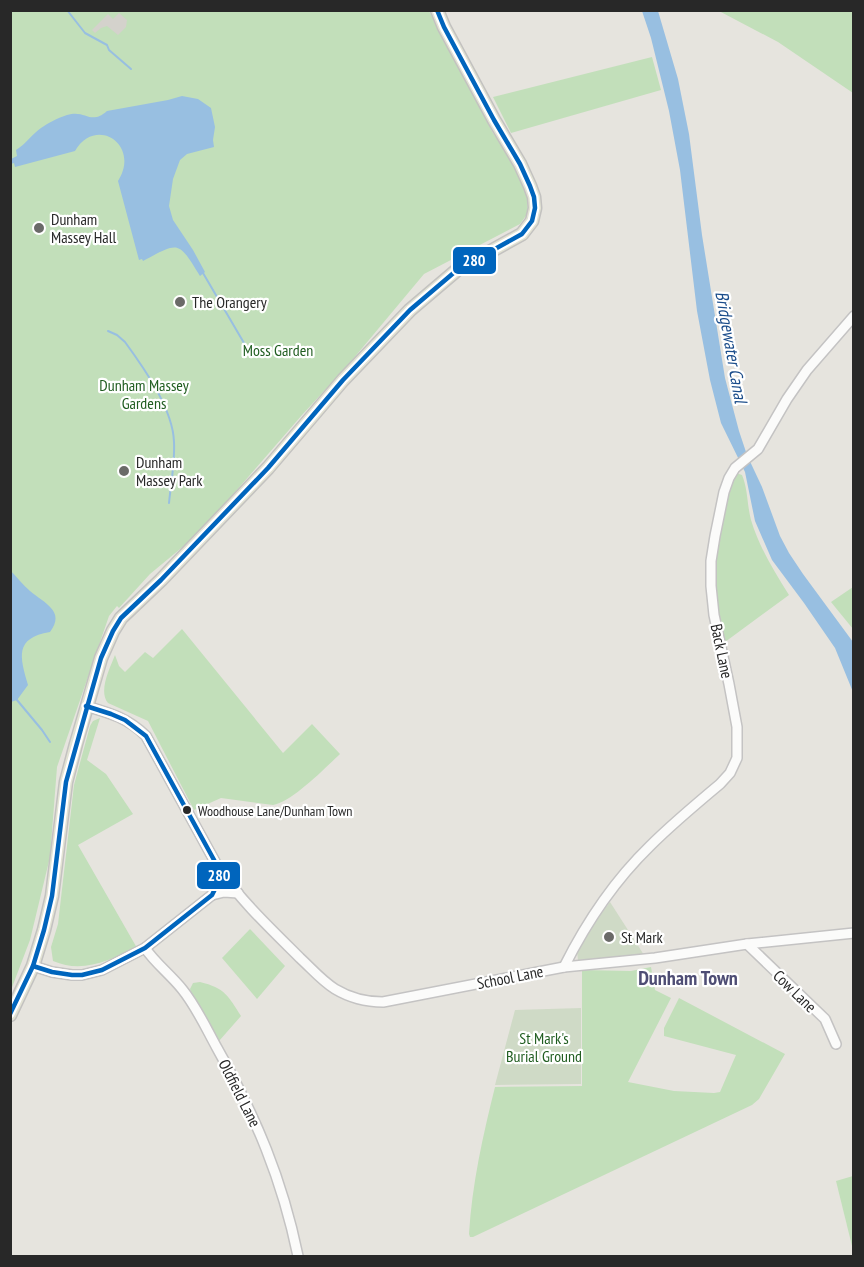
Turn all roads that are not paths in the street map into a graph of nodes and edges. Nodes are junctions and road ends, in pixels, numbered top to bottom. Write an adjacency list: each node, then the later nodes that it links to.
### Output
1 (437, 10): 3 (main road)
2 (854, 316): 11 (street, Back Lane)
3 (86, 706): 4 (street, School Lane); 10 (main road)
4 (219, 869): 5 (street, School Lane); 6 (street)
5 (238, 893): 6 (street); 11 (street, School Lane)
6 (212, 895): 9 (street)
7 (854, 933): 8 (street, School Lane)
8 (747, 944): 11 (street, School Lane); 13 (street, Cow Lane)
9 (145, 948): 10 (street); 14 (street, Oldfield Lane)
10 (33, 966): 12 (main road)
11 (564, 967)
12 (10, 1015)
13 (836, 1044)
14 (298, 1257)

